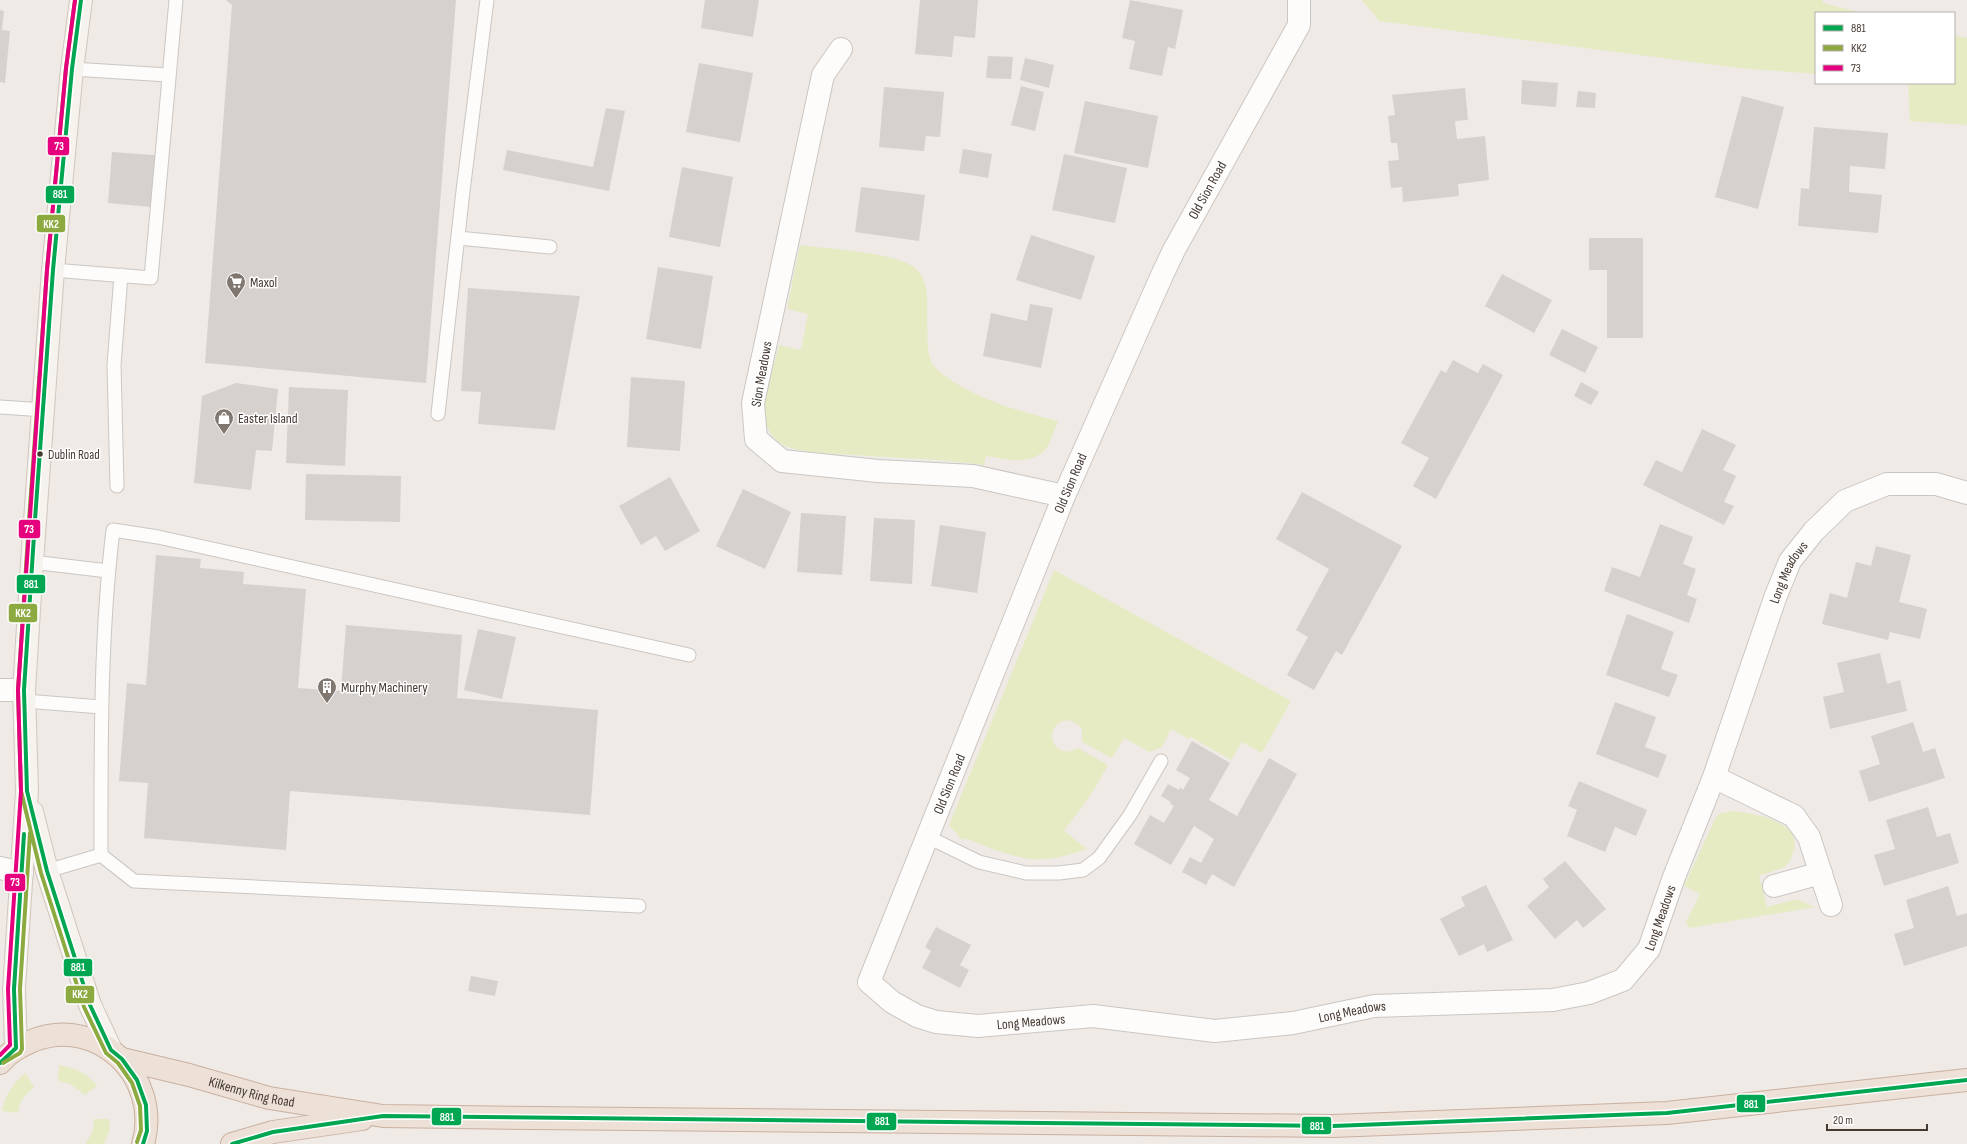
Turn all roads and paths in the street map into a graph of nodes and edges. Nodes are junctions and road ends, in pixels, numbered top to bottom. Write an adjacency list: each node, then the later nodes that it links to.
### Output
1 (81, 0): 6 (main road)
2 (176, 0): 7 (lane)
3 (487, 0): 8 (lane)
4 (1298, 0): 17 (street, Old Sion Road)
5 (842, 49): 17 (street, Sion Meadows)
6 (72, 69): 7 (lane); 10 (main road)
7 (168, 75): 11 (lane)
8 (458, 238): 9 (lane); 14 (lane)
9 (550, 247)
10 (53, 270): 11 (lane); 13 (main road)
11 (121, 275): 15 (lane)
12 (0, 407): 13 (lane)
13 (44, 410): 18 (main road)
14 (438, 414)
15 (117, 486)
16 (1967, 493): 25 (street, Long Meadows)
17 (1064, 496): 27 (street, Old Sion Road)
18 (32, 562): 19 (lane); 22 (main road)
19 (108, 571): 20 (lane); 23 (lane)
20 (689, 655)
21 (0, 690): 22 (street)
22 (25, 696): 23 (lane); 26 (main road)
23 (101, 707): 28 (lane)
24 (1161, 761): 27 (lane)
25 (1714, 777): 32 (street); 36 (street, Long Meadows)
26 (27, 791): 30 (main road); 31 (main road)
27 (928, 837): 36 (street, Old Sion Road)
28 (101, 855): 30 (lane); 35 (lane)
29 (0, 868): 31 (street)
30 (47, 871): 37 (main road)
31 (22, 873): 38 (main road)
32 (1821, 873): 33 (street); 34 (street)
33 (1774, 886)
34 (1830, 905)
35 (639, 906)
36 (869, 982)
37 (117, 1055): 38 (highway); 40 (highway, Kilkenny Ring Road); 41 (highway)
38 (5, 1056)
39 (1967, 1080): 40 (highway, Kilkenny Ring Road)
40 (383, 1116): 42 (highway, Kilkenny Ring Road)
41 (143, 1144)
42 (232, 1144)

